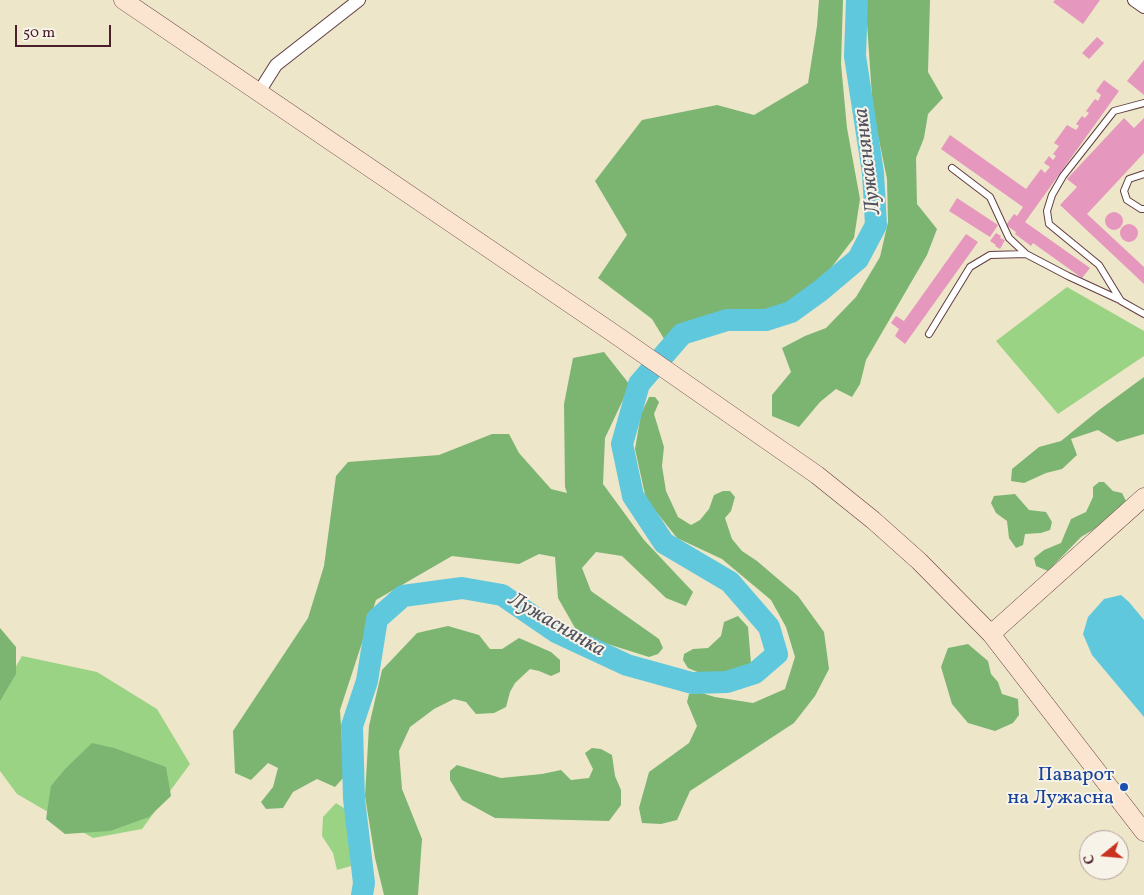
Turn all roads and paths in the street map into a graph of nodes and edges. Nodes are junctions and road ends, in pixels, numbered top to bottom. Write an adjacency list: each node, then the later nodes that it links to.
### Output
1 (124, 0): 5 (main road)
2 (359, 0): 5 (street)
3 (1134, 0): 4 (street)
4 (1144, 7)
5 (260, 92): 15 (main road)
6 (1144, 103): 11 (lane)
7 (952, 168): 10 (lane)
8 (1144, 174): 9 (lane)
9 (1144, 209)
10 (1026, 254): 11 (lane); 13 (lane)
11 (1121, 301): 12 (lane)
12 (1144, 314)
13 (930, 334)
14 (1144, 497): 15 (main road)
15 (991, 634): 16 (main road)
16 (1144, 832)

